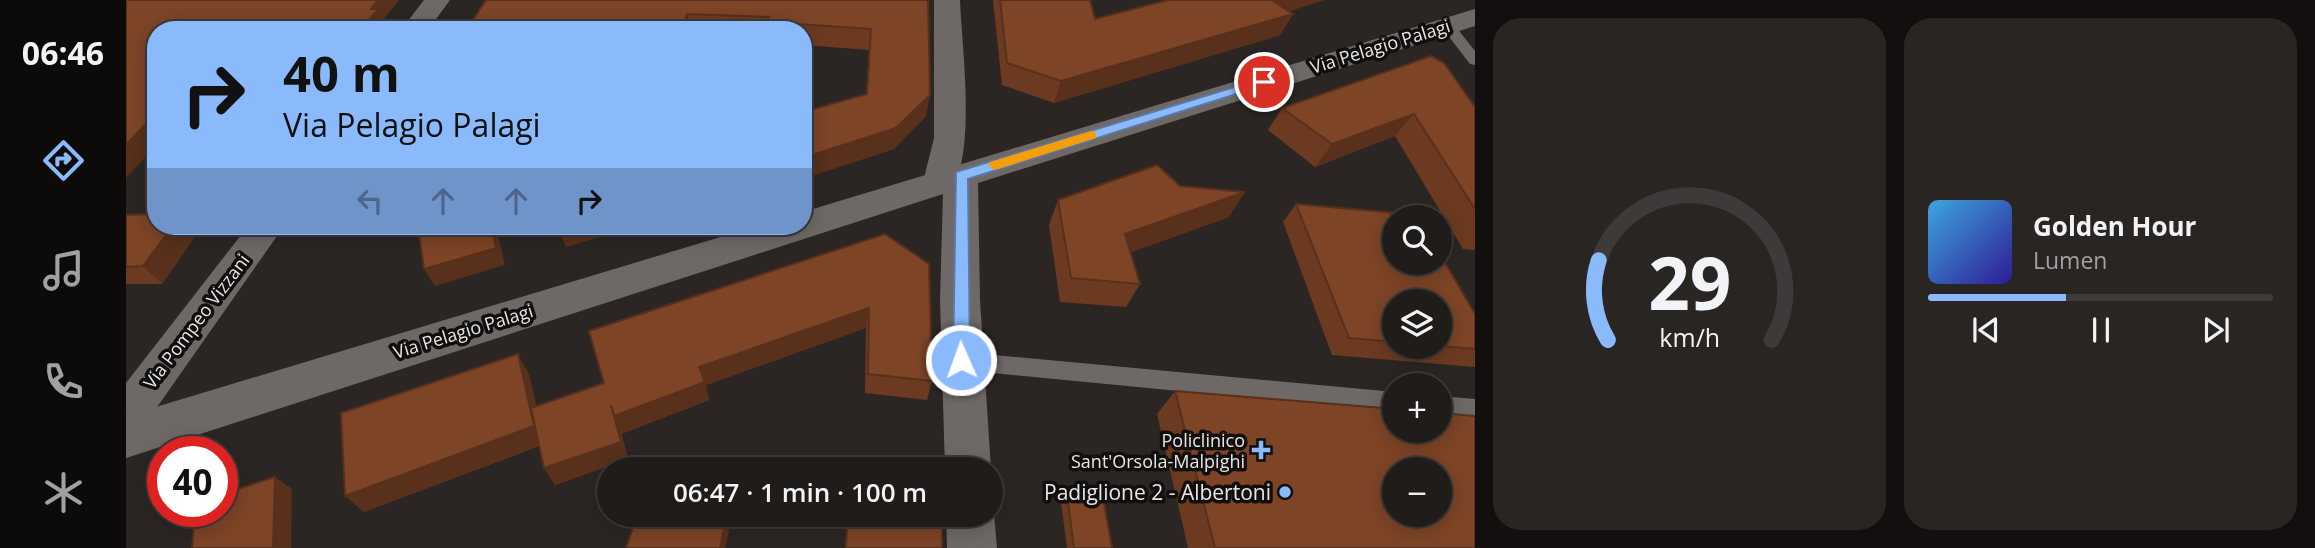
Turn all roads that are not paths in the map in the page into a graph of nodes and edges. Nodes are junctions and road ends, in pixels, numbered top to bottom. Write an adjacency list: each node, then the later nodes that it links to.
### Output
1 (437, 0): 3 (street)
2 (947, 0): 6 (street)
3 (421, 21)
4 (1461, 21): 5 (lane); 6 (street, Via Pelagio Palagi)
5 (1475, 61)
6 (951, 179): 7 (street, Via Pelagio Palagi); 10 (street)
7 (812, 222)
8 (260, 235): 14 (street, Via Pompeo Vizzani)
9 (770, 235): 15 (street, Via Pelagio Palagi)
10 (961, 360): 11 (lane); 16 (street)
11 (1382, 401)
12 (1452, 407): 13 (lane)
13 (1475, 409)
14 (126, 416)
15 (126, 437)
16 (967, 457)
17 (971, 527): 18 (street)
18 (972, 548)

